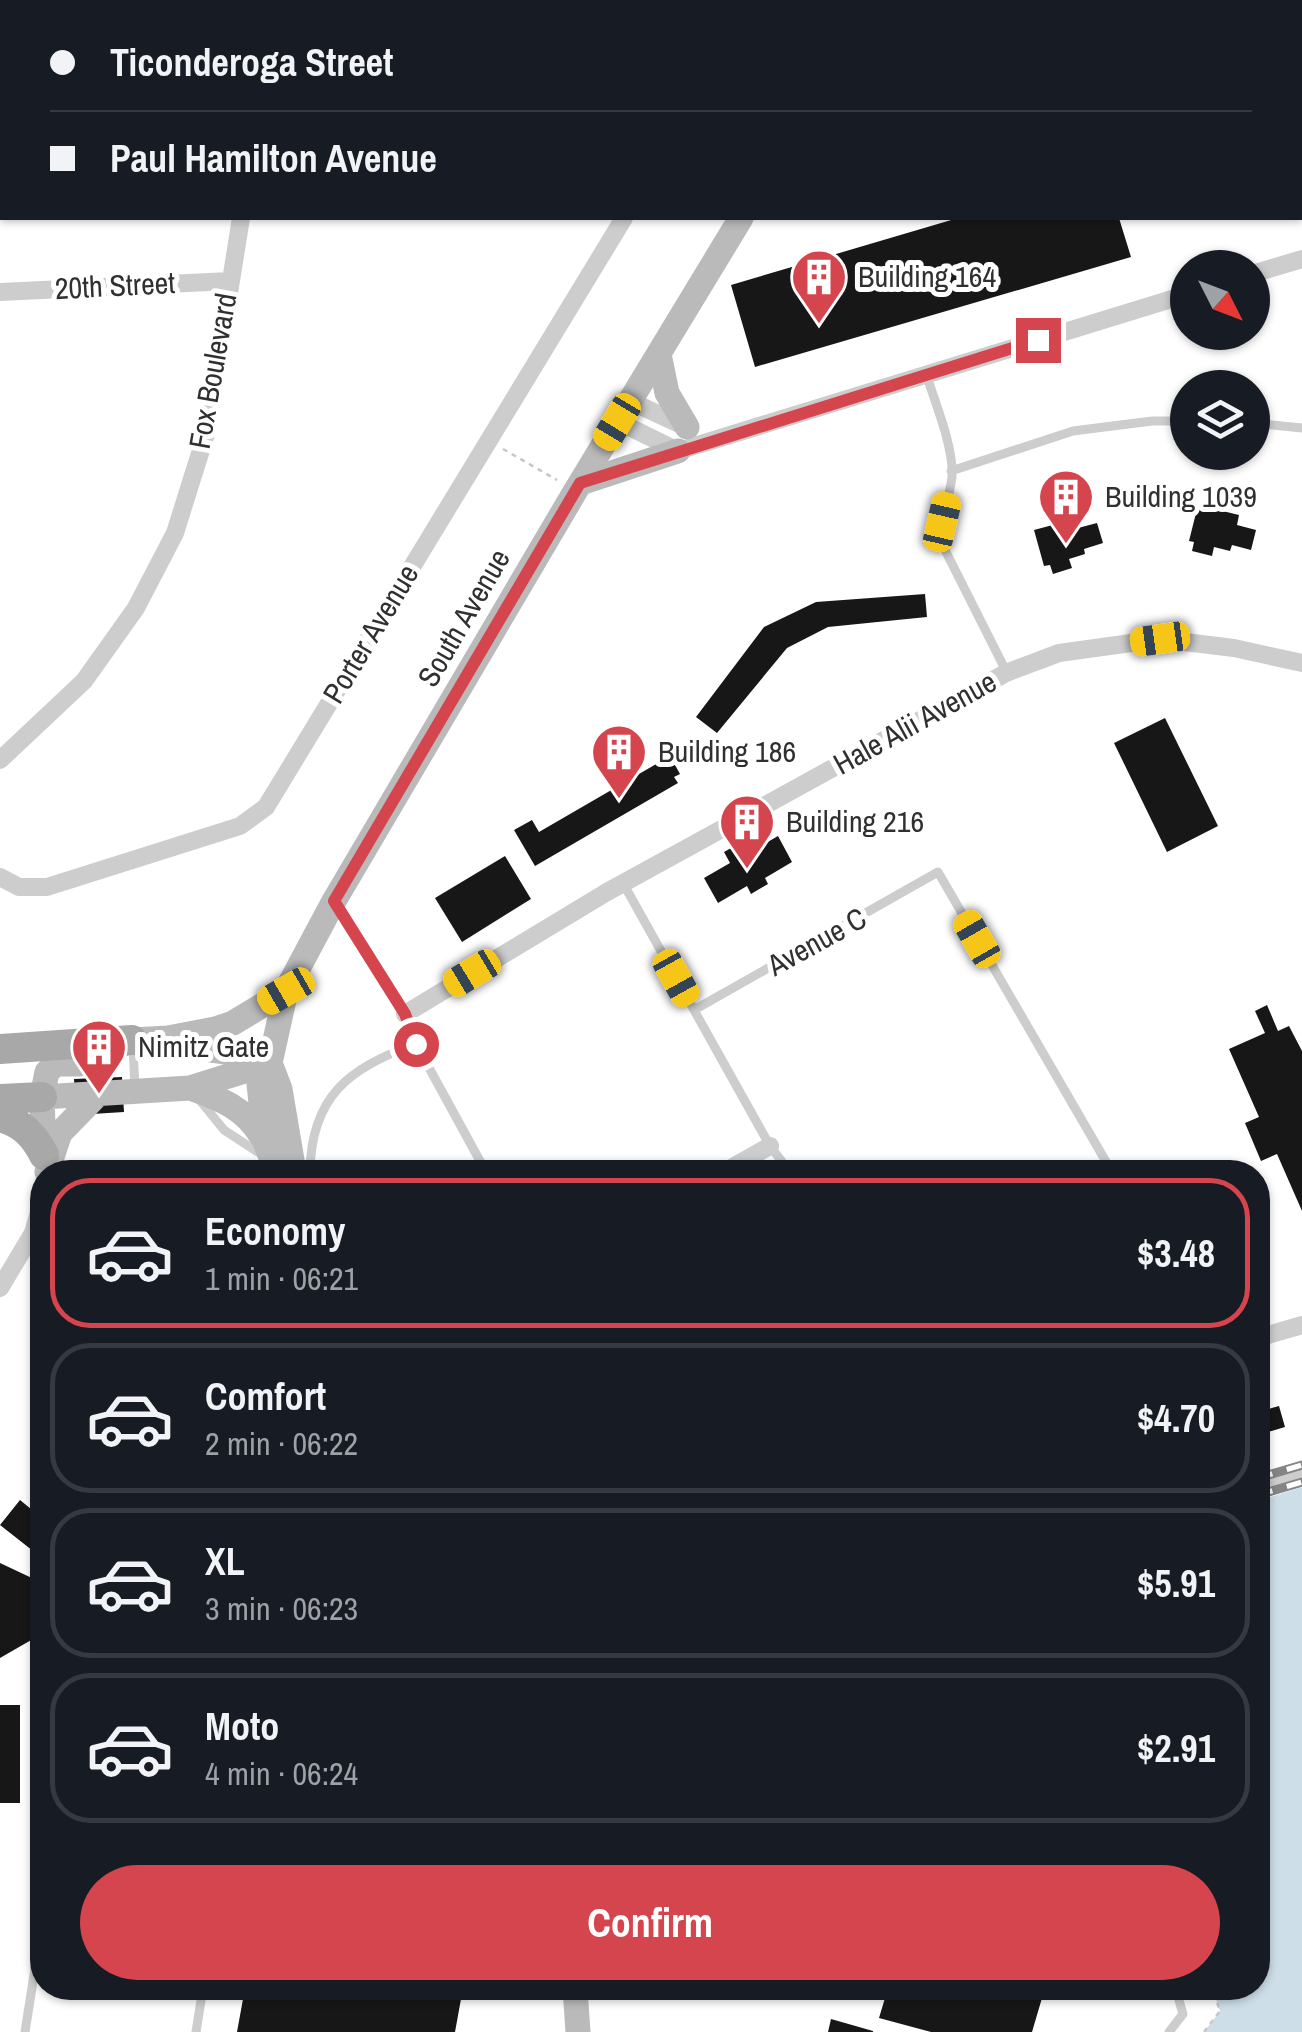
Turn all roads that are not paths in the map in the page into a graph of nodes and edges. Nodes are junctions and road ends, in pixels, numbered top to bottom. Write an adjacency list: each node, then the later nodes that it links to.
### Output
1 (240, 220): 6 (street, Fox Boulevard)
2 (623, 220): 21 (street, Porter Avenue)
3 (740, 220): 9 (street, South Avenue)
4 (1302, 259): 5 (street)
5 (1270, 269)
6 (230, 281): 7 (street, 20th Street); 20 (street, Fox Boulevard)
7 (0, 292)
8 (1170, 299): 10 (street)
9 (659, 354): 11 (street, South Avenue); 15 (street)
10 (926, 374): 15 (street); 16 (lane)
11 (624, 412): 15 (street); 17 (street, South Avenue)
12 (1170, 421): 16 (lane)
13 (1270, 425): 14 (lane)
14 (1302, 428)
15 (682, 439): 17 (street)
16 (952, 471): 19 (lane)
17 (578, 486): 23 (street, South Avenue)
18 (1302, 662): 19 (street, Hale Alii Avenue)
19 (1006, 672): 22 (street, Hale Alii Avenue)
20 (0, 760)
21 (0, 876)
22 (624, 883): 25 (lane); 26 (street, Hale Alii Avenue)
23 (334, 901): 24 (street, South Avenue); 26 (lane)
24 (286, 991): 27 (street); 31 (street, South Avenue)
25 (694, 1010): 38 (lane); 48 (lane, Avenue C)
26 (405, 1014): 29 (lane)
27 (168, 1038): 28 (street); 31 (street)
28 (132, 1040): 30 (main road); 33 (lane); 35 (street)
29 (416, 1044): 44 (lane); 45 (lane)
30 (0, 1049)
31 (270, 1063): 32 (street); 39 (street, South Avenue); 43 (street)
32 (190, 1088): 33 (street); 39 (street)
33 (135, 1092): 34 (street)
34 (97, 1094): 35 (street); 42 (street)
35 (42, 1097): 36 (main road); 41 (street)
36 (0, 1099)
37 (0, 1116): 40 (main road)
38 (770, 1146): 46 (street); 47 (lane)
39 (271, 1158)
40 (43, 1160)
41 (45, 1160)
42 (48, 1160)
43 (292, 1160)
44 (310, 1160)
45 (479, 1160)
46 (745, 1160)
47 (781, 1160)
48 (1105, 1160)
49 (30, 1238): 50 (street)
50 (0, 1288)
51 (1302, 1325): 52 (street)
52 (1270, 1334)
53 (1302, 1473): 54 (lane)
54 (1270, 1482)
55 (30, 2000): 59 (lane)
56 (201, 2000): 60 (lane)
57 (576, 2000): 61 (street)
58 (1179, 2000): 62 (lane)
59 (25, 2032)
60 (196, 2032)
61 (578, 2032)
62 (1169, 2032)

